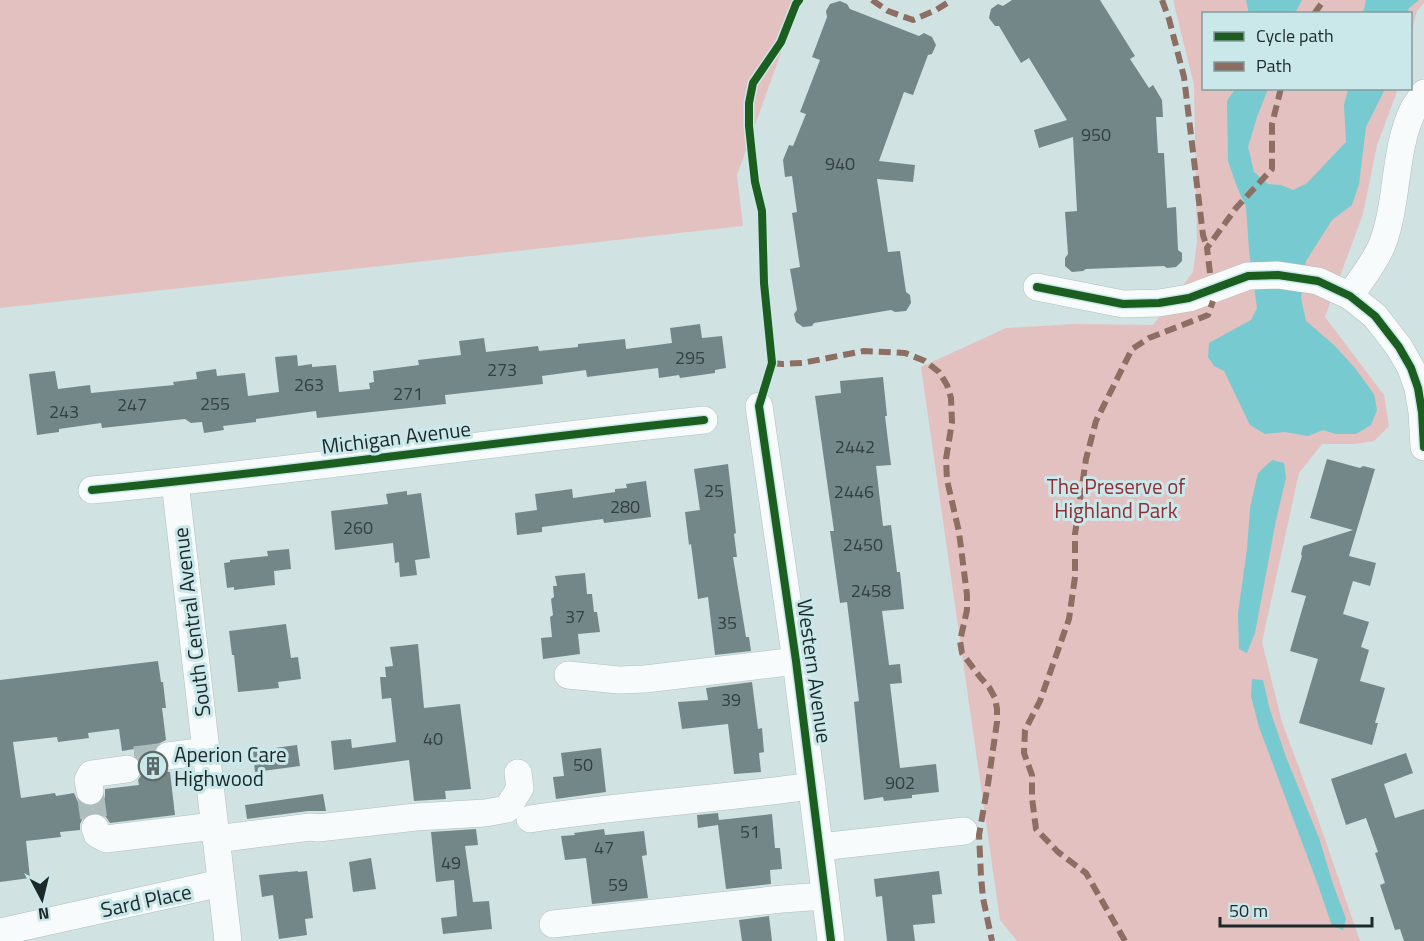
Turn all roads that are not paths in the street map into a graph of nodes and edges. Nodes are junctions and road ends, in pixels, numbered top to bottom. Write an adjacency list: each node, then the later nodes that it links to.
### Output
1 (1424, 93): 3 (street)
2 (1037, 287): 3 (street)
3 (1350, 296): 6 (street)
4 (759, 406): 9 (street, Western Avenue)
5 (704, 420): 7 (street, Michigan Avenue)
6 (1424, 447)
7 (175, 482): 8 (street, Michigan Avenue); 11 (street, South Central Avenue)
8 (92, 490)
9 (796, 661): 10 (street); 15 (street, Western Avenue)
10 (568, 675)
11 (207, 760): 12 (street); 20 (street, South Central Avenue)
12 (169, 764)
13 (133, 768): 16 (street)
14 (518, 773): 20 (street)
15 (812, 786): 17 (street); 21 (street, Western Avenue)
16 (90, 791)
17 (530, 819)
18 (94, 828): 20 (street)
19 (964, 831): 21 (street)
20 (215, 832): 22 (street, South Central Avenue)
21 (819, 847): 23 (street, Western Avenue)
22 (222, 883): 25 (street, Sard Place); 26 (street, South Central Avenue)
23 (825, 896): 24 (street); 27 (street, Western Avenue)
24 (553, 924)
25 (0, 932)
26 (228, 941)
27 (831, 941)

